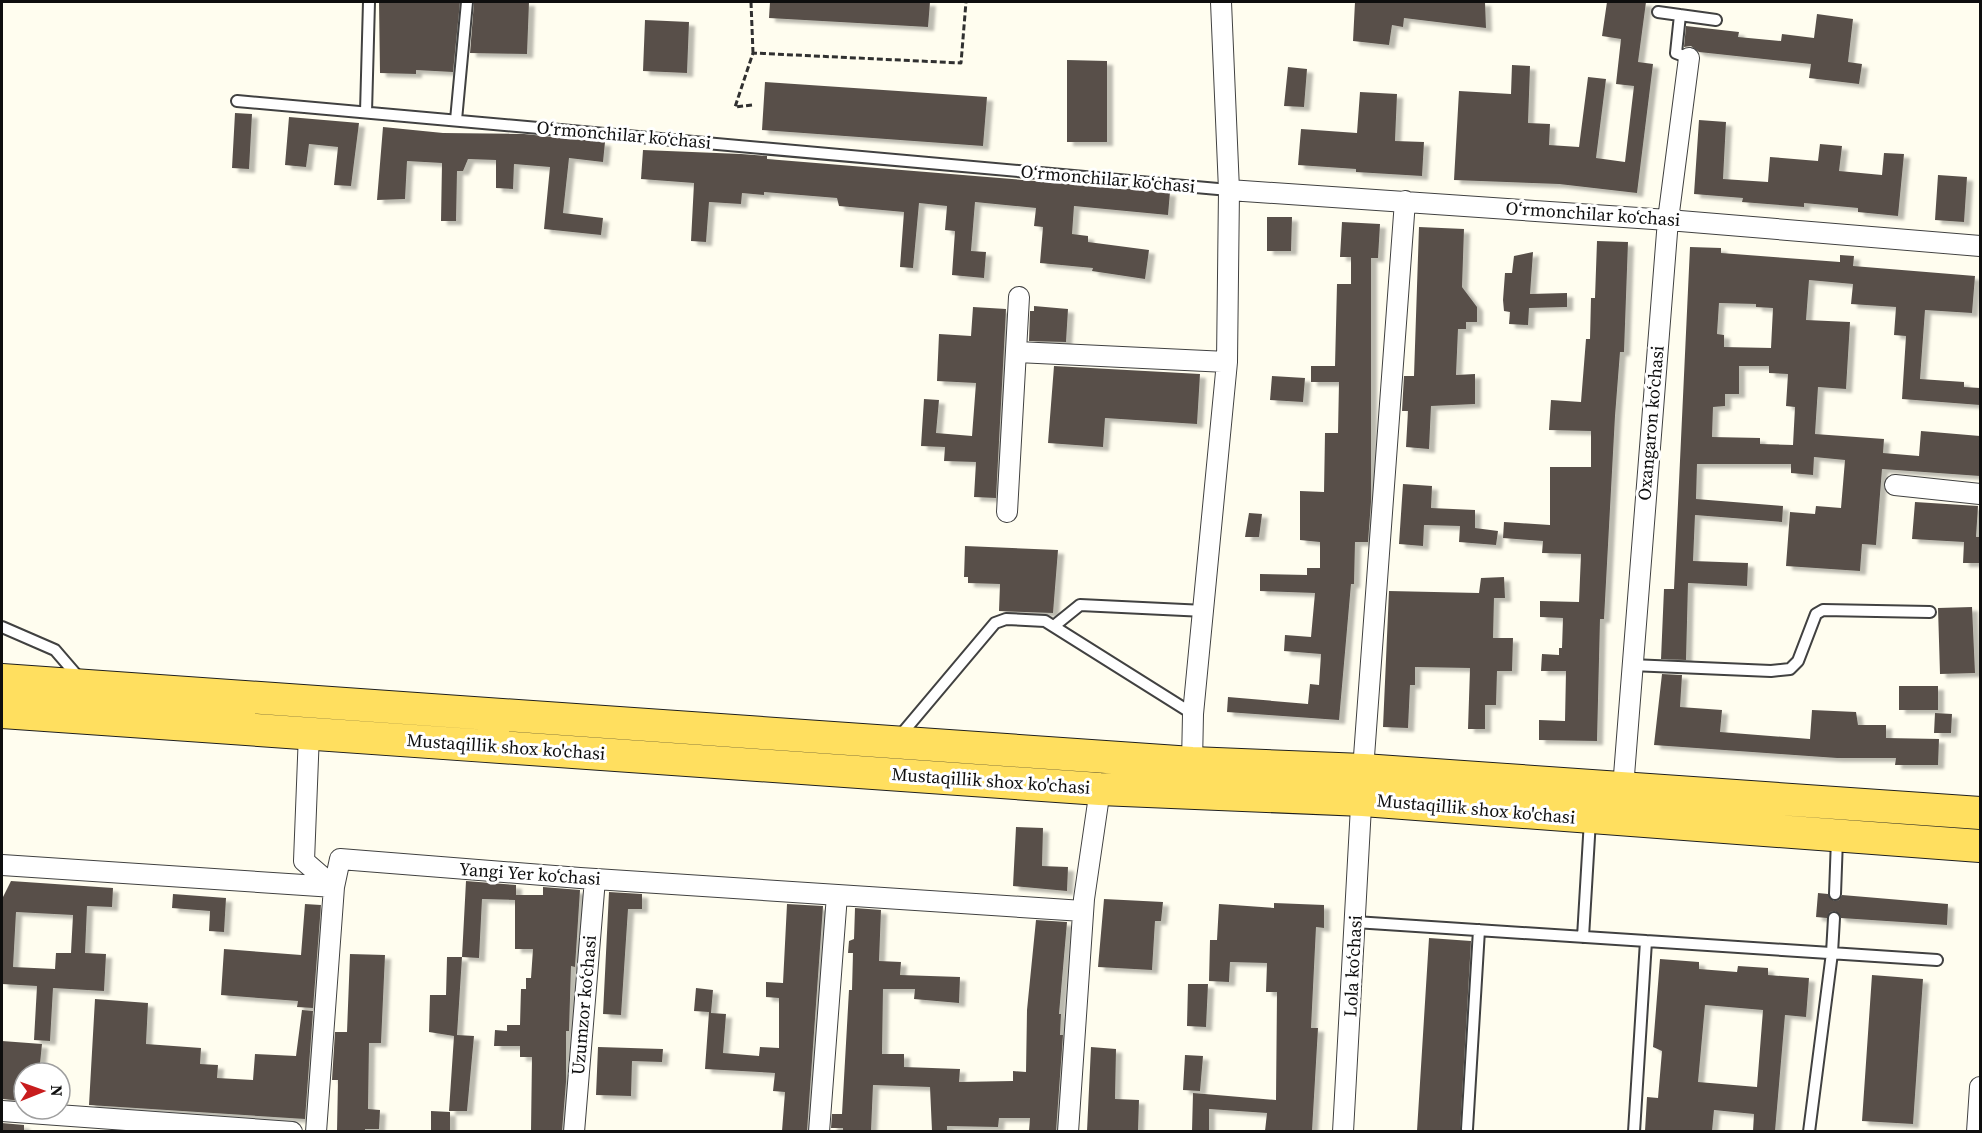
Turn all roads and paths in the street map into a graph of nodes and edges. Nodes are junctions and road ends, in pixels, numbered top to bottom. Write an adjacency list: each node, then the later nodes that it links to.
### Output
1 (369, 2): 13 (lane)
2 (467, 2): 14 (lane)
3 (751, 2): 9 (path)
4 (966, 2): 9 (path)
5 (1221, 2): 15 (street)
6 (1658, 12): 7 (lane)
7 (1680, 15): 8 (lane); 10 (lane)
8 (1716, 20)
9 (753, 53): 12 (path)
10 (1689, 58): 17 (street, Oxangaron koʻchasi)
11 (237, 101): 13 (lane, Oʻrmonchilar koʻchasi)
12 (752, 105)
13 (366, 112): 14 (lane, Oʻrmonchilar koʻchasi)
14 (456, 120): 15 (lane, Oʻrmonchilar koʻchasi)
15 (1229, 190): 16 (street, Oʻrmonchilar koʻchasi); 21 (street)
16 (1404, 201): 17 (street, Oʻrmonchilar koʻchasi); 39 (street, Lola koʻchasi)
17 (1668, 220): 18 (street, Oʻrmonchilar koʻchasi); 29 (street, Oxangaron koʻchasi)
18 (1980, 246)
19 (1019, 297): 20 (street)
20 (1017, 352): 21 (street); 24 (street)
21 (1227, 362): 25 (street)
22 (1895, 485): 23 (street)
23 (1980, 494)
24 (1007, 512)
25 (1205, 611): 27 (lane); 33 (street)
26 (1930, 612): 29 (lane)
27 (1054, 626): 33 (lane); 36 (lane)
28 (2, 627): 31 (lane)
29 (1632, 665): 40 (street, Oxangaron koʻchasi)
30 (2, 680): 31 (main road, Mustaqillik shox ko'chasi)
31 (87, 686): 34 (main road, Mustaqillik shox ko'chasi)
32 (2, 712): 35 (main road, Mustaqillik shox ko'chasi)
33 (1193, 714): 38 (street)
34 (621, 723): 36 (main road, Mustaqillik shox ko'chasi); 37 (main road)
35 (309, 733): 37 (main road, Mustaqillik shox ko'chasi); 49 (street)
36 (895, 742): 38 (main road, Mustaqillik shox ko'chasi)
37 (618, 755): 41 (main road, Mustaqillik shox ko'chasi)
38 (1192, 763): 39 (main road, Mustaqillik shox ko'chasi)
39 (1364, 770): 40 (main road, Mustaqillik shox ko'chasi); 42 (street, Lola koʻchasi)
40 (1623, 788): 43 (main road, Mustaqillik shox ko'chasi)
41 (1100, 789): 42 (main road, Mustaqillik shox ko'chasi); 52 (street)
42 (1363, 800): 44 (main road, Mustaqillik shox ko'chasi); 54 (street, Lola koʻchasi)
43 (1980, 813)
44 (1590, 819): 45 (main road, Mustaqillik shox ko'chasi); 56 (lane)
45 (1837, 836): 46 (main road, Mustaqillik shox ko'chasi); 50 (lane)
46 (1980, 846)
47 (2, 865): 49 (street)
48 (595, 879): 49 (street, Yangi Yer koʻchasi); 51 (street, Yangi Yer koʻchasi); 65 (street, Uzumzor koʻchasi)
49 (334, 887): 64 (street)
50 (1835, 894)
51 (837, 895): 52 (street, Yangi Yer koʻchasi); 66 (street)
52 (1083, 911): 67 (street)
53 (1834, 918): 58 (lane)
54 (1355, 922): 55 (lane); 68 (street, Lola koʻchasi)
55 (1479, 930): 56 (lane); 62 (lane)
56 (1583, 937): 57 (lane)
57 (1646, 941): 58 (lane); 69 (lane)
58 (1832, 953): 59 (lane); 70 (lane)
59 (1937, 960)
60 (1980, 1087): 72 (street)
61 (2, 1111): 63 (street)
62 (1467, 1129)
63 (292, 1131)
64 (316, 1131)
65 (574, 1131)
66 (819, 1131)
67 (1068, 1131)
68 (1342, 1131)
69 (1634, 1131)
70 (1809, 1131): 71 (lane)
71 (1815, 1131)
72 (1977, 1131)

